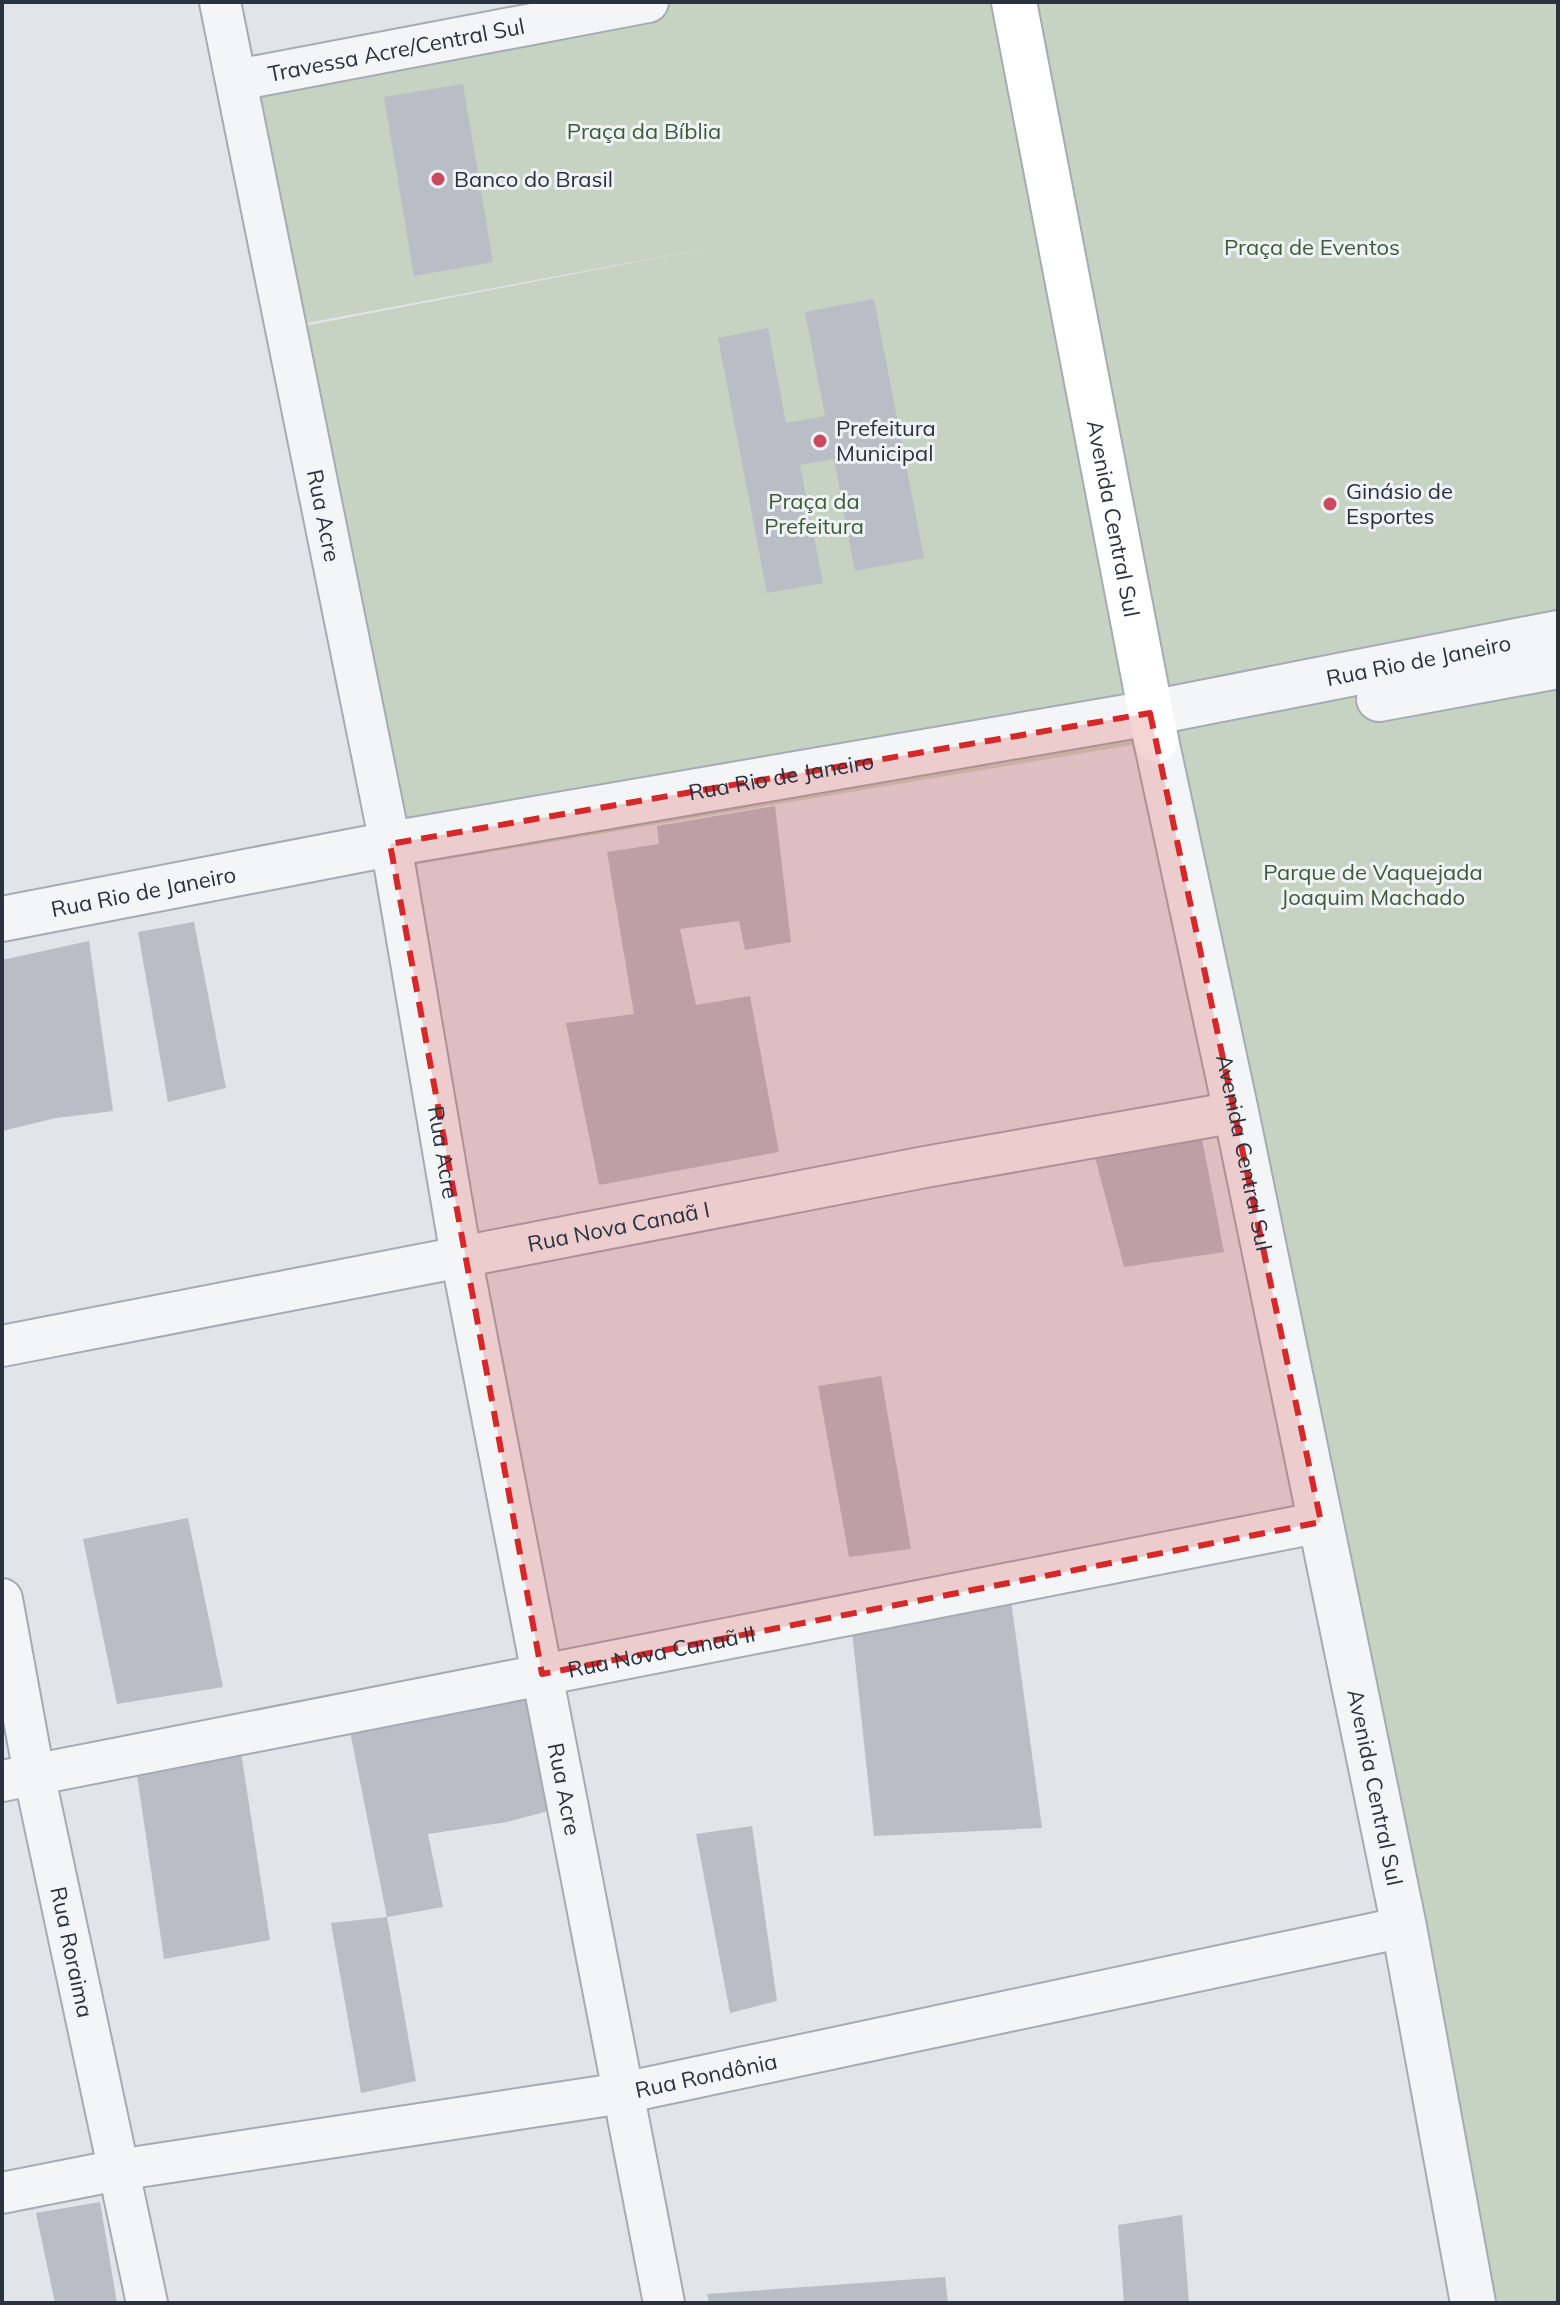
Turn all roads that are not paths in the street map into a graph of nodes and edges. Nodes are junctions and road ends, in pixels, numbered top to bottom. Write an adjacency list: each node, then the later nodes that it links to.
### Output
1 (220, 2): 4 (street, Rua Acre)
2 (648, 2): 4 (street, Travessa Acre/Central Sul)
3 (1014, 2): 7 (main road, Avenida Central Sul)
4 (237, 80): 8 (street, Rua Acre)
5 (1558, 633): 7 (street, Rua Rio de Janeiro)
6 (1558, 666): 7 (street, Rua Rio de Janeiro)
7 (1153, 727): 8 (street, Rua Rio de Janeiro); 11 (street, Avenida Central Sul)
8 (393, 856): 9 (street, Rua Rio de Janeiro); 10 (street, Rua Rio de Janeiro); 12 (street, Rua Acre)
9 (2, 919)
10 (2, 942)
11 (1236, 1112): 12 (street, Rua Nova Canaã I); 14 (street, Avenida Central Sul)
12 (461, 1256): 13 (street, Rua Nova Canaã I); 16 (street, Rua Acre)
13 (2, 1346)
14 (1321, 1522): 16 (street, Rua Nova Canaã II); 18 (street, Avenida Central Sul)
15 (2, 1599): 17 (street, Rua Roraima)
16 (542, 1674): 17 (street, Rua Nova Canaã II); 19 (street, Rua Acre)
17 (18, 1777): 20 (street, Rua Roraima)
18 (1404, 1927): 19 (street, Rua Rondônia); 24 (street, Avenida Central Sul)
19 (623, 2093): 20 (street, Rua Rondônia); 23 (street, Rua Acre)
20 (118, 2170): 21 (street, Rua Rondônia); 22 (street, Rua Roraima)
21 (2, 2193)
22 (147, 2303)
23 (664, 2303)
24 (1473, 2303)

